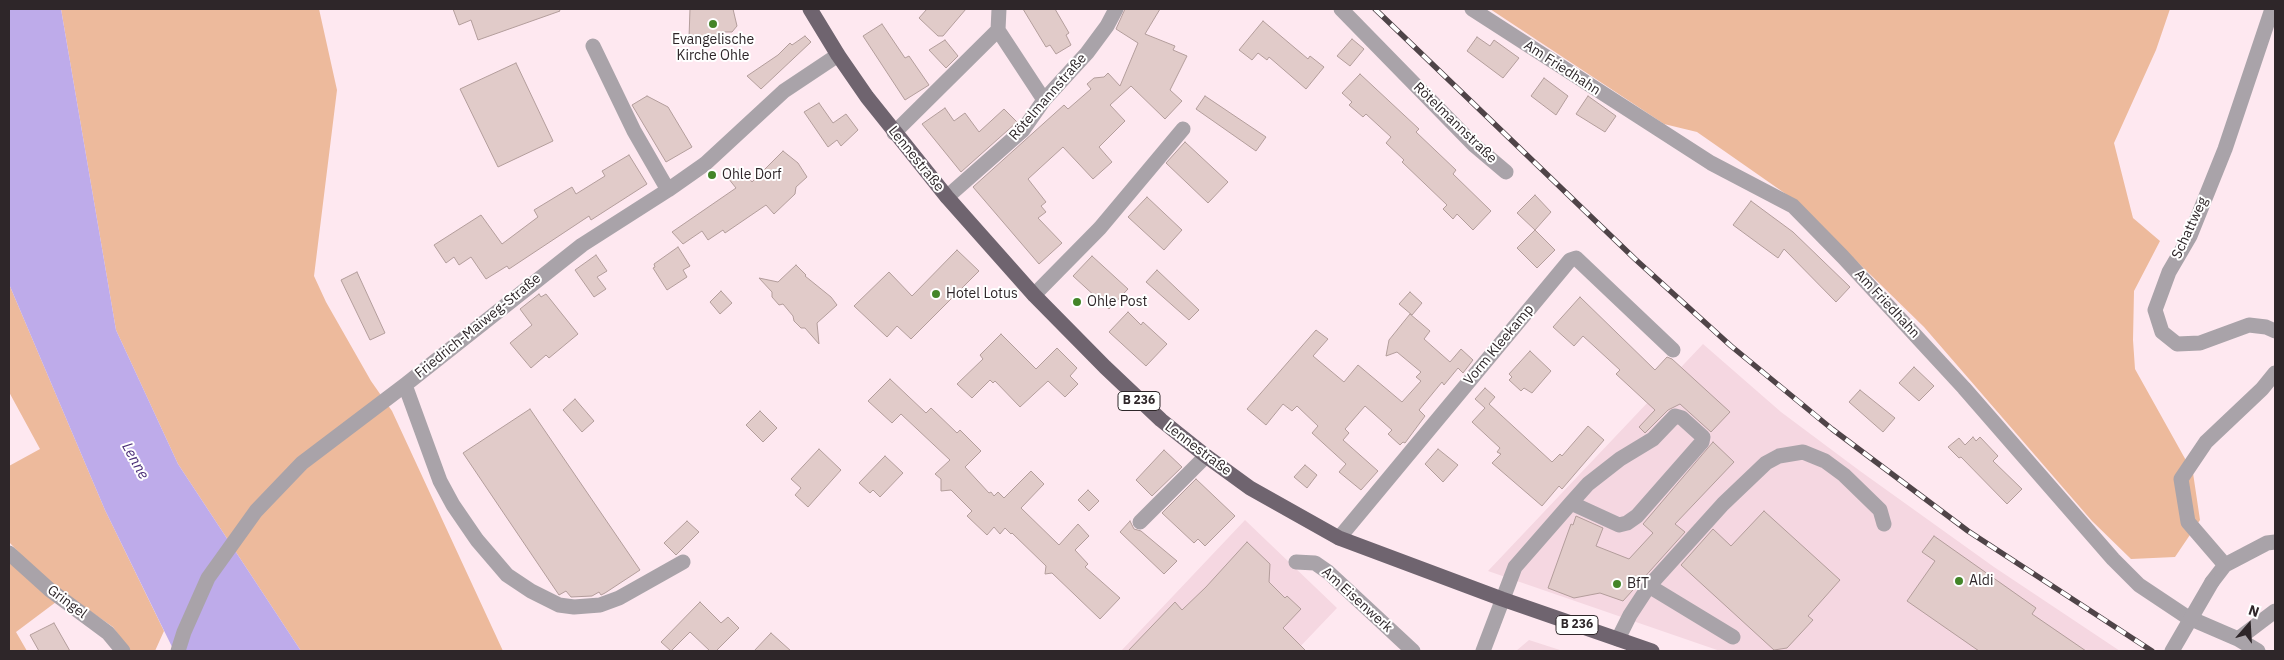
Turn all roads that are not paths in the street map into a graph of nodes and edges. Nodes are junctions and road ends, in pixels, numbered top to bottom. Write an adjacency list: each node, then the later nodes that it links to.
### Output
1 (810, 9): 9 (main road, Lennestraße / B 236)
2 (999, 9): 7 (street)
3 (1116, 9): 10 (street, Rötelmannstraße)
4 (1341, 9): 13 (street, Rötelmannstraße)
5 (1472, 9): 35 (street, Am Friedhahn)
6 (2272, 9): 17 (street, Schattweg)
7 (998, 30): 10 (street); 12 (street)
8 (593, 46): 14 (street)
9 (838, 55): 12 (main road, Lennestraße / B 236); 14 (street, Friedrich-Maiweg-Straße)
10 (1044, 100): 15 (street, Rötelmannstraße)
11 (1183, 129): 16 (street)
12 (894, 133): 15 (main road, Lennestraße / B 236)
13 (1506, 172)
14 (668, 190): 20 (street, Friedrich-Maiweg-Straße)
15 (947, 197): 16 (main road, Lennestraße / B 236)
16 (1034, 295): 21 (main road, Lennestraße / B 236)
17 (2275, 331)
18 (1673, 350): 25 (street, Vorm Kleekamp)
19 (2275, 373): 30 (street)
20 (405, 385): 28 (street); 38 (street, Friedrich-Maiweg-Straße)
21 (1206, 456): 23 (street); 25 (main road, Lennestraße / B 236)
22 (1572, 503): 22 (street); 32 (street)
23 (1140, 522)
24 (1884, 524): 31 (street)
25 (1339, 538): 32 (main road, Lennestraße / B 236)
26 (2275, 542): 30 (street)
27 (9, 553): 37 (street, Gringel)
28 (683, 562)
29 (1296, 562): 39 (street, Am Eisenwerk)
30 (2225, 565): 42 (street, bridge)
31 (1649, 586): 34 (street); 36 (street)
32 (1502, 599): 36 (main road, Lennestraße / B 236); 40 (street)
33 (2275, 611): 35 (street)
34 (1733, 638)
35 (2238, 639): 43 (street, Am Friedhahn)
36 (1618, 640): 41 (main road, Lennestraße / B 236)
37 (123, 651)
38 (178, 651)
39 (1413, 651)
40 (1483, 651)
41 (1652, 651)
42 (2172, 651)
43 (2258, 651)

